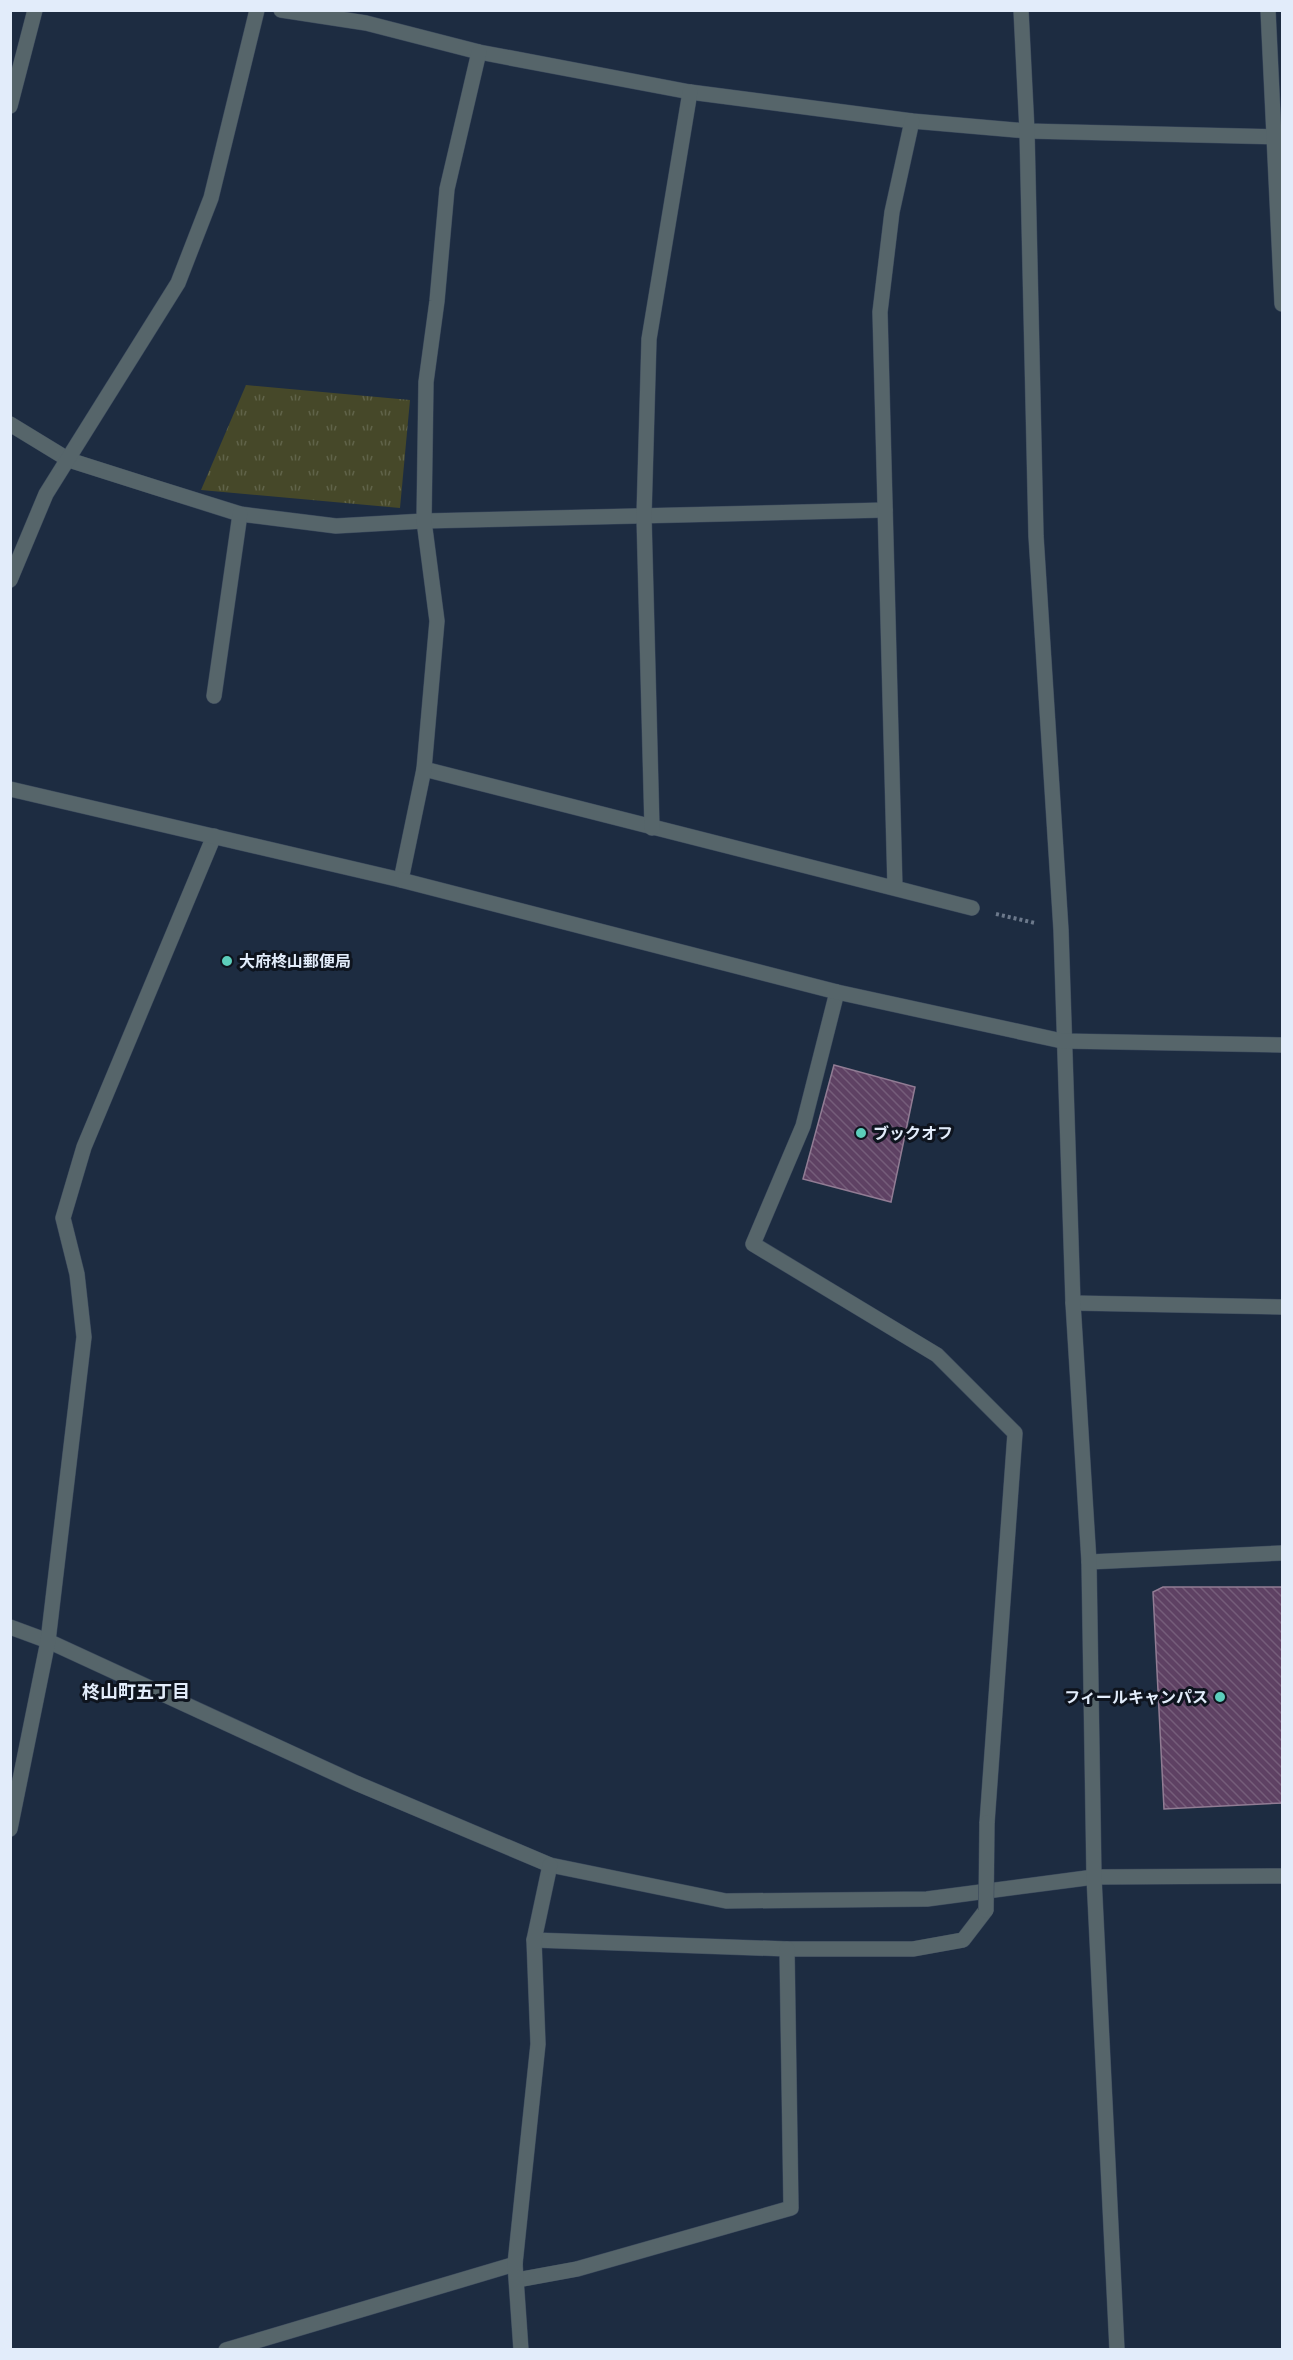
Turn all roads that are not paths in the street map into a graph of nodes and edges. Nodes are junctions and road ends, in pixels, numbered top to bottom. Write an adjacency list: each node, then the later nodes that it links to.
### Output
1 (35, 10): 9 (street)
2 (258, 10): 15 (street)
3 (281, 10): 6 (street)
4 (1021, 10): 11 (street)
5 (1268, 10): 12 (street)
6 (366, 17): 7 (street)
7 (479, 52): 8 (street); 19 (street)
8 (690, 92): 10 (street); 18 (street)
9 (10, 106)
10 (912, 122): 11 (street); 16 (street)
11 (1027, 131): 12 (street); 28 (street)
12 (1279, 137): 13 (street)
13 (1282, 304)
14 (10, 424): 15 (street)
15 (69, 460): 17 (street); 20 (street)
16 (885, 510): 18 (street); 24 (street)
17 (240, 514): 19 (street); 21 (street)
18 (644, 516): 19 (street); 24 (street)
19 (424, 521): 22 (street)
20 (10, 580)
21 (214, 696)
22 (424, 769): 24 (street); 26 (street)
23 (10, 789): 25 (street)
24 (652, 828)
25 (214, 836): 26 (street); 35 (street)
26 (401, 880): 27 (street)
27 (837, 992): 28 (street); 41 (street, bridge)
28 (1062, 1041): 29 (street); 30 (street)
29 (1282, 1045)
30 (1073, 1303): 31 (street); 33 (street)
31 (1282, 1307)
32 (1282, 1553): 33 (street)
33 (1089, 1562): 39 (street)
34 (10, 1627): 35 (street)
35 (48, 1641): 36 (street); 37 (street)
36 (10, 1829)
37 (550, 1866): 39 (street); 40 (street)
38 (1282, 1876): 39 (street)
39 (1094, 1877): 46 (street)
40 (534, 1940): 41 (street); 42 (street)
41 (787, 1949): 43 (street)
42 (515, 2264): 43 (street); 44 (street)
43 (517, 2280): 45 (street)
44 (226, 2349)
45 (521, 2349)
46 (1117, 2349)

